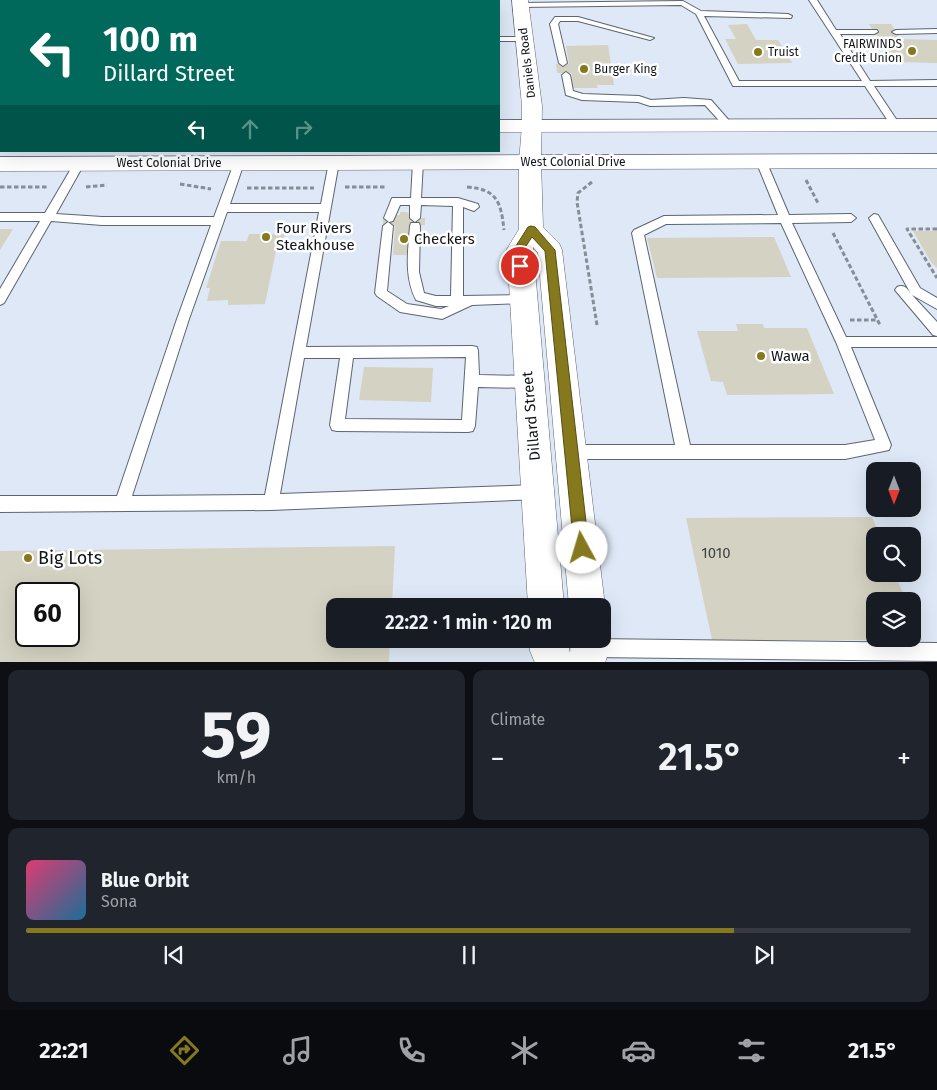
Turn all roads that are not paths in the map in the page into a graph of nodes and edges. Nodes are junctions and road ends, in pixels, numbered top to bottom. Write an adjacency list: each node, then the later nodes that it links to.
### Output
1 (813, 0): 8 (lane)
2 (520, 3): 3 (lane); 11 (main road, Daniels Road)
3 (555, 5): 4 (lane); 6 (lane)
4 (699, 13): 5 (lane); 17 (lane)
5 (788, 16)
6 (558, 19): 12 (lane); 14 (lane)
7 (937, 31): 10 (lane)
8 (834, 32): 9 (lane); 17 (lane)
9 (874, 32)
10 (896, 32)
11 (524, 38): 13 (lane); 21 (main road, Daniels Road)
12 (650, 38)
13 (500, 39)
14 (563, 63)
15 (566, 75): 22 (lane)
16 (937, 83): 17 (lane)
17 (867, 84): 19 (lane)
18 (937, 124): 19 (main road)
19 (895, 125): 22 (main road)
20 (500, 126): 21 (main road)
21 (532, 126): 22 (main road); 26 (main road, Dillard Street)
22 (728, 126)
23 (937, 161): 30 (main road, West Colonial Drive)
24 (334, 162): 25 (main road, West Colonial Drive); 27 (main road, West Colonial Drive); 35 (lane)
25 (418, 162): 26 (main road, West Colonial Drive); 31 (lane)
26 (530, 162): 30 (main road, West Colonial Drive); 42 (main road, Dillard Street)
27 (239, 163): 29 (main road, West Colonial Drive); 34 (lane)
28 (0, 164): 29 (main road, West Colonial Drive)
29 (79, 164): 37 (lane)
30 (764, 170): 40 (lane)
31 (416, 201): 32 (lane); 46 (lane); 47 (lane)
32 (458, 202): 33 (lane); 46 (lane)
33 (474, 207)
34 (224, 208): 35 (lane); 41 (lane)
35 (325, 208): 52 (lane)
36 (0, 217): 37 (lane)
37 (48, 217): 41 (lane); 44 (lane)
38 (851, 218): 40 (lane)
39 (874, 218): 48 (lane)
40 (785, 219): 50 (lane); 57 (lane)
41 (219, 221): 61 (lane)
42 (531, 230): 45 (main road, Dillard Street); 56 (main road)
43 (901, 290): 49 (lane)
44 (0, 300)
45 (522, 300): 47 (lane); 55 (main road, Dillard Street)
46 (457, 301): 47 (lane)
47 (471, 301)
48 (937, 304)
49 (935, 325)
50 (842, 342): 51 (lane); 57 (lane)
51 (937, 342)
52 (299, 353): 53 (lane); 59 (lane)
53 (347, 353): 54 (lane); 54 (lane)
54 (472, 381): 55 (lane)
55 (528, 382): 58 (main road, Dillard Street)
56 (572, 452): 57 (lane); 63 (main road)
57 (684, 452)
58 (538, 492): 59 (lane); 62 (main road, Dillard Street)
59 (271, 502): 61 (lane)
60 (0, 504): 61 (lane)
61 (122, 504)
62 (545, 598)
63 (586, 598)
64 (549, 648): 67 (main road)
65 (589, 650): 66 (lane)
66 (937, 652)
67 (555, 662)

